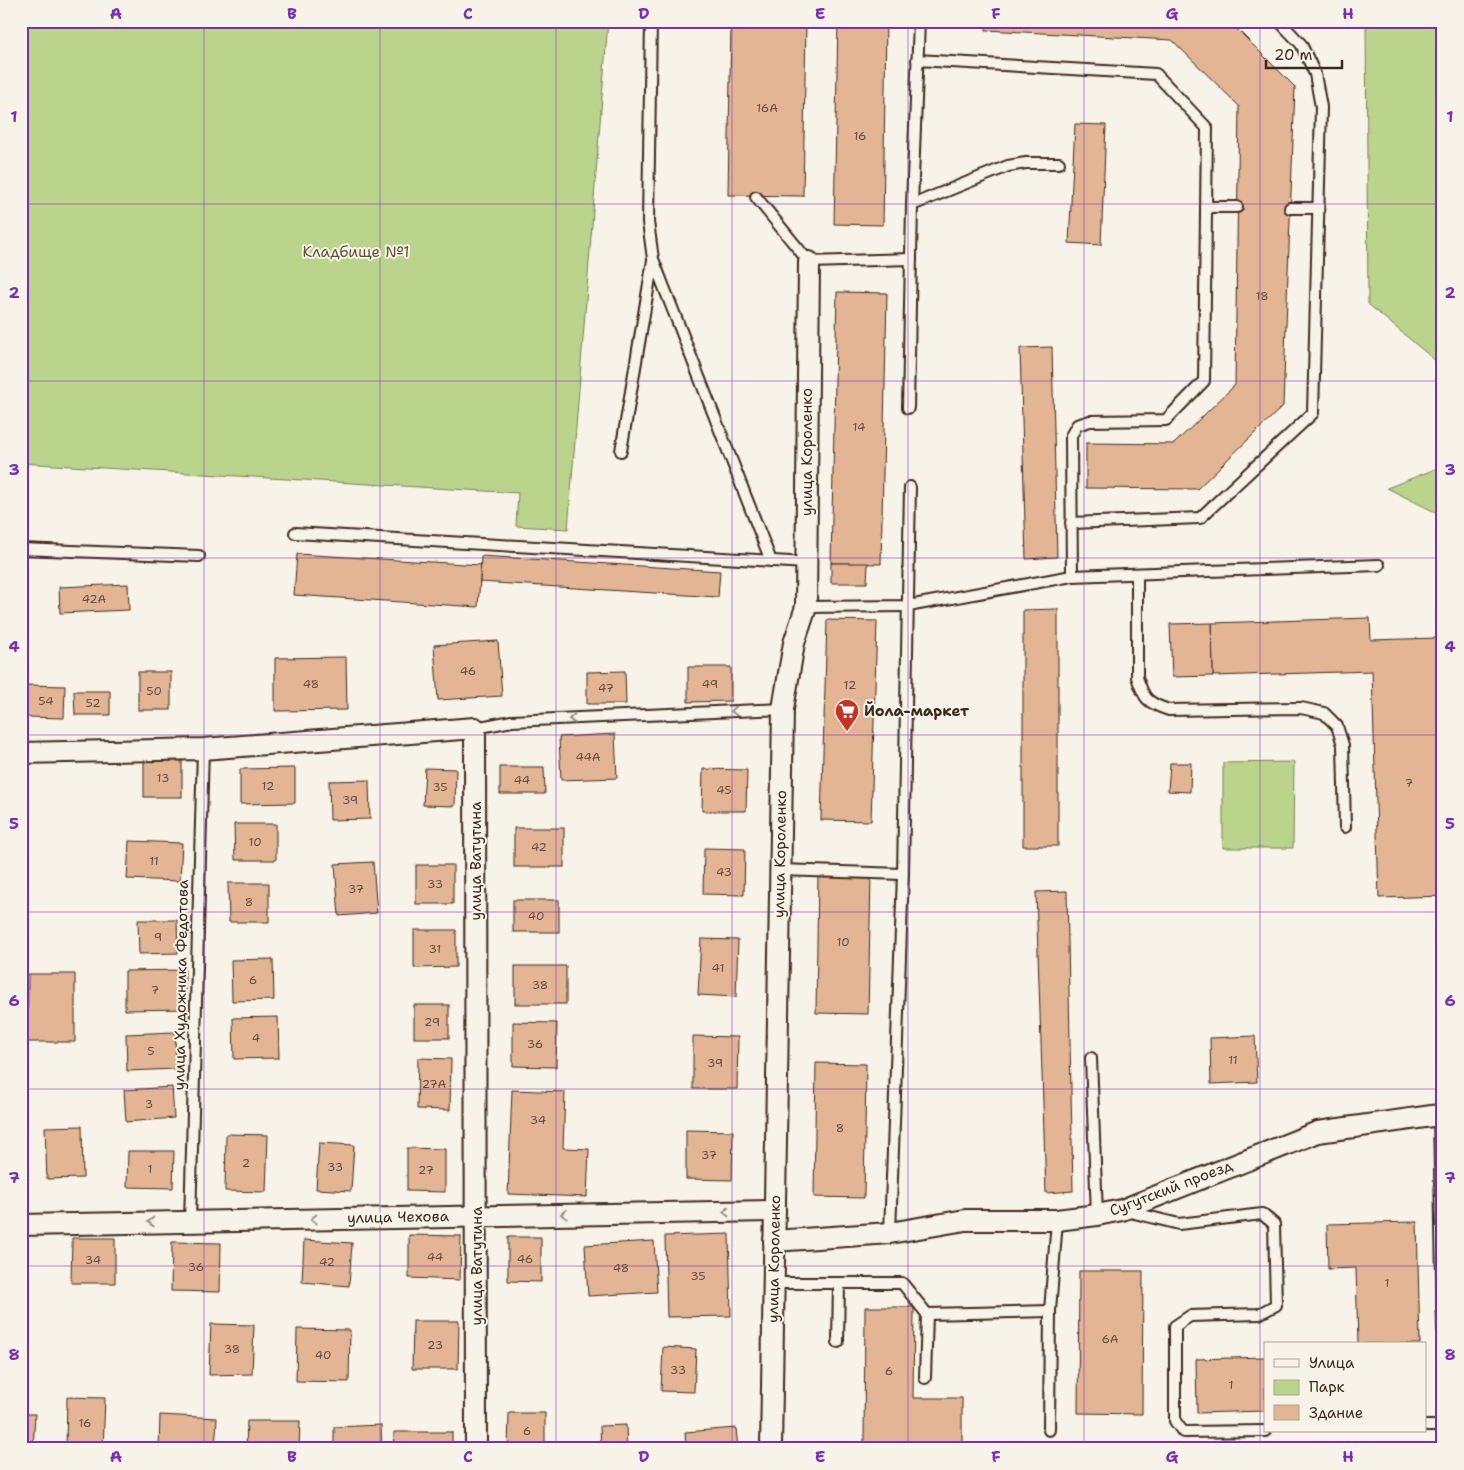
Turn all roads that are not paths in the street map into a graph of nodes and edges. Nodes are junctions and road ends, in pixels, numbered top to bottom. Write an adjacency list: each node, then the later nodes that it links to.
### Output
1 (651, 21): 12 (lane)
2 (919, 21): 4 (lane)
3 (1279, 21): 11 (lane)
4 (917, 60): 7 (lane); 8 (lane)
5 (1059, 163): 7 (lane)
6 (756, 197): 14 (lane)
7 (912, 205): 13 (lane)
8 (1206, 207): 9 (lane); 18 (lane)
9 (1237, 207)
10 (1290, 208): 11 (lane)
11 (1318, 208): 18 (lane)
12 (654, 259): 16 (lane); 22 (lane)
13 (911, 259): 14 (lane); 15 (lane)
14 (809, 262): 23 (street, улица Короленко)
15 (908, 408)
16 (621, 451)
17 (910, 487): 28 (lane)
18 (1071, 523): 26 (lane)
19 (295, 533): 22 (lane)
20 (21, 548): 21 (lane)
21 (199, 556)
22 (771, 561): 23 (lane)
23 (807, 563): 27 (street, улица Короленко)
24 (1380, 565): 25 (lane)
25 (1137, 574): 26 (lane); 33 (lane)
26 (1072, 576): 28 (lane)
27 (806, 606): 28 (lane); 29 (street, улица Короленко)
28 (908, 606): 35 (lane)
29 (783, 708): 30 (lane, one-way to 30); 34 (street, улица Короленко)
30 (475, 728): 31 (street); 41 (street, улица Ватутина)
31 (203, 750): 32 (street); 43 (lane, улица Художника Федотова)
32 (21, 753)
33 (1345, 827)
34 (780, 870): 35 (lane); 39 (street, улица Короленко)
35 (902, 874): 45 (lane)
36 (1091, 1058): 40 (lane)
37 (1441, 1114): 38 (street, Сугутский проезд); 51 (lane)
38 (1122, 1210): 40 (street, Сугутский проезд); 55 (lane)
39 (775, 1211): 41 (street, улица Чехова, one-way to 41); 46 (street, улица Короленко)
40 (1097, 1215): 42 (street, Сугутский проезд)
41 (477, 1216): 43 (street, улица Чехова, one-way to 43); 56 (street, улица Ватутина)
42 (1057, 1220): 45 (street, Сугутский проезд); 49 (lane)
43 (190, 1222): 44 (street, улица Чехова, one-way to 44)
44 (21, 1225)
45 (890, 1233): 46 (street, Сугутский проезд)
46 (774, 1241): 47 (street, улица Короленко)
47 (774, 1283): 48 (lane); 57 (street, улица Короленко)
48 (838, 1283): 50 (lane); 52 (lane)
49 (1050, 1311): 50 (lane); 54 (lane)
50 (926, 1314): 53 (lane)
51 (1443, 1329)
52 (838, 1342)
53 (925, 1378)
54 (1049, 1430)
55 (1264, 1431)
56 (476, 1449)
57 (771, 1449)

